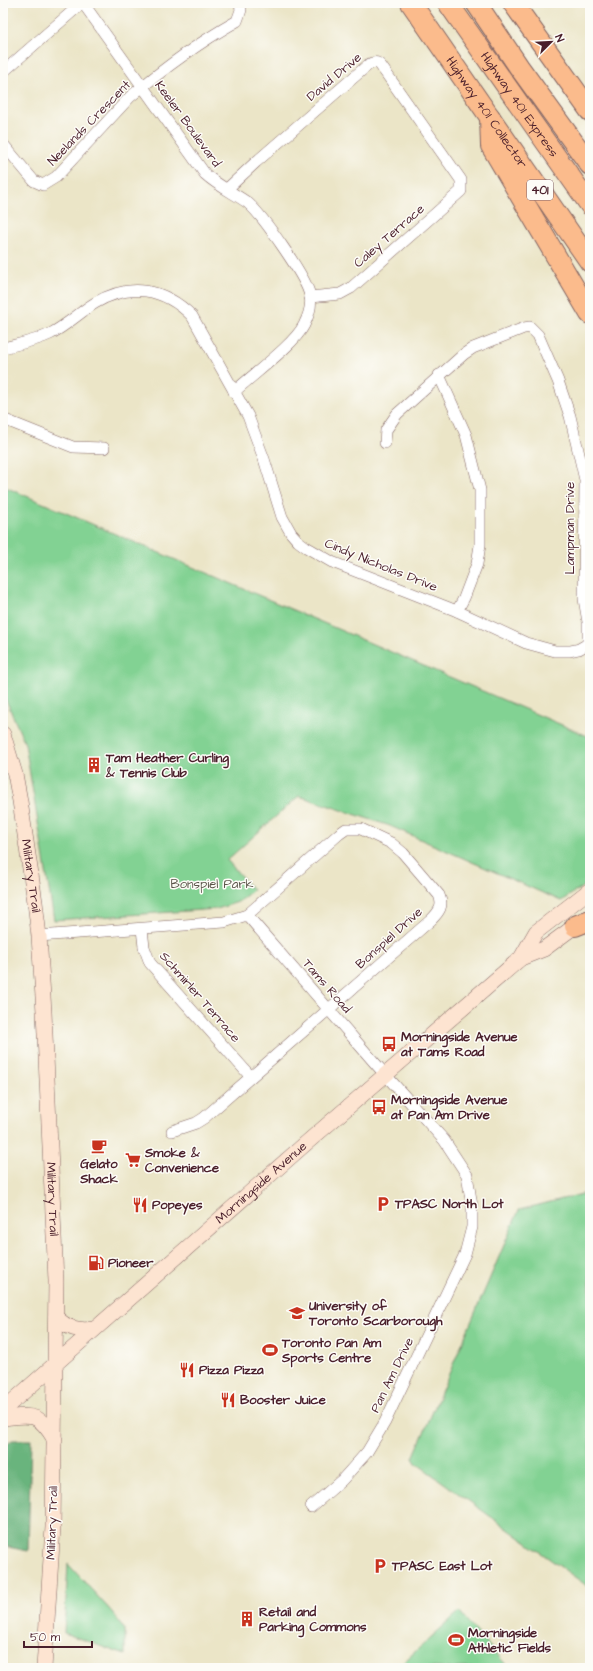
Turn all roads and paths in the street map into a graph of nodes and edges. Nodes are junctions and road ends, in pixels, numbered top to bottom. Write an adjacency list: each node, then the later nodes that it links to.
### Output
1 (83, 3): 8 (street); 9 (street, Keeler Boulevard)
2 (240, 3): 9 (street)
3 (411, 3): 12 (highway, Highway 401 Collector / 401)
4 (448, 3): 17 (highway, Highway 401 Express / 401)
5 (476, 3): 14 (highway, Highway 401 Express)
6 (513, 3): 11 (highway)
7 (521, 3): 10 (highway)
8 (3, 72)
9 (143, 86): 13 (street, Neelands Crescent); 16 (street, Keeler Boulevard)
10 (590, 87)
11 (590, 111)
12 (490, 118): 18 (highway, Highway 401 Collector / 401); 20 (highway)
13 (3, 144)
14 (590, 165)
15 (455, 172): 16 (street, David Drive); 19 (street, Caley Terrace)
16 (227, 189): 19 (street, Keeler Boulevard)
17 (590, 205)
18 (590, 262)
19 (310, 297): 23 (street, Keeler Boulevard)
20 (590, 314)
21 (3, 348): 23 (street)
22 (439, 375): 25 (street, Lampman Drive); 27 (street); 28 (street, Lampman Drive)
23 (234, 392): 27 (street, Cindy Nicholas Drive)
24 (3, 419): 26 (street)
25 (385, 443)
26 (104, 448)
27 (458, 611): 28 (street, Cindy Nicholas Drive)
28 (586, 645)
29 (3, 734): 34 (main road, Military Trail)
30 (590, 890): 35 (main road, Morningside Avenue)
31 (247, 915): 33 (street, Bonspiel Drive); 36 (street, Tams Road); 36 (street, Bonspiel Drive)
32 (585, 920): 35 (main road, Morningside Avenue)
33 (142, 929): 34 (street, Bonspiel Drive); 38 (street, Schmirler Terrace)
34 (39, 936): 40 (main road, Military Trail)
35 (521, 958): 37 (main road, Morningside Avenue)
36 (328, 1009): 37 (street, Tams Road); 38 (street, Bonspiel Drive)
37 (386, 1075): 41 (main road, Morningside Avenue); 46 (street, Pan Am Drive)
38 (251, 1077): 39 (street, Bonspiel Drive)
39 (172, 1131)
40 (56, 1317): 41 (main road); 42 (main road, Military Trail)
41 (94, 1329): 42 (main road, Morningside Avenue)
42 (54, 1366): 43 (main road, Morningside Avenue); 45 (main road, Military Trail)
43 (3, 1410)
44 (3, 1418): 45 (main road)
45 (55, 1440): 47 (main road, Military Trail)
46 (311, 1507)
47 (44, 1668)

